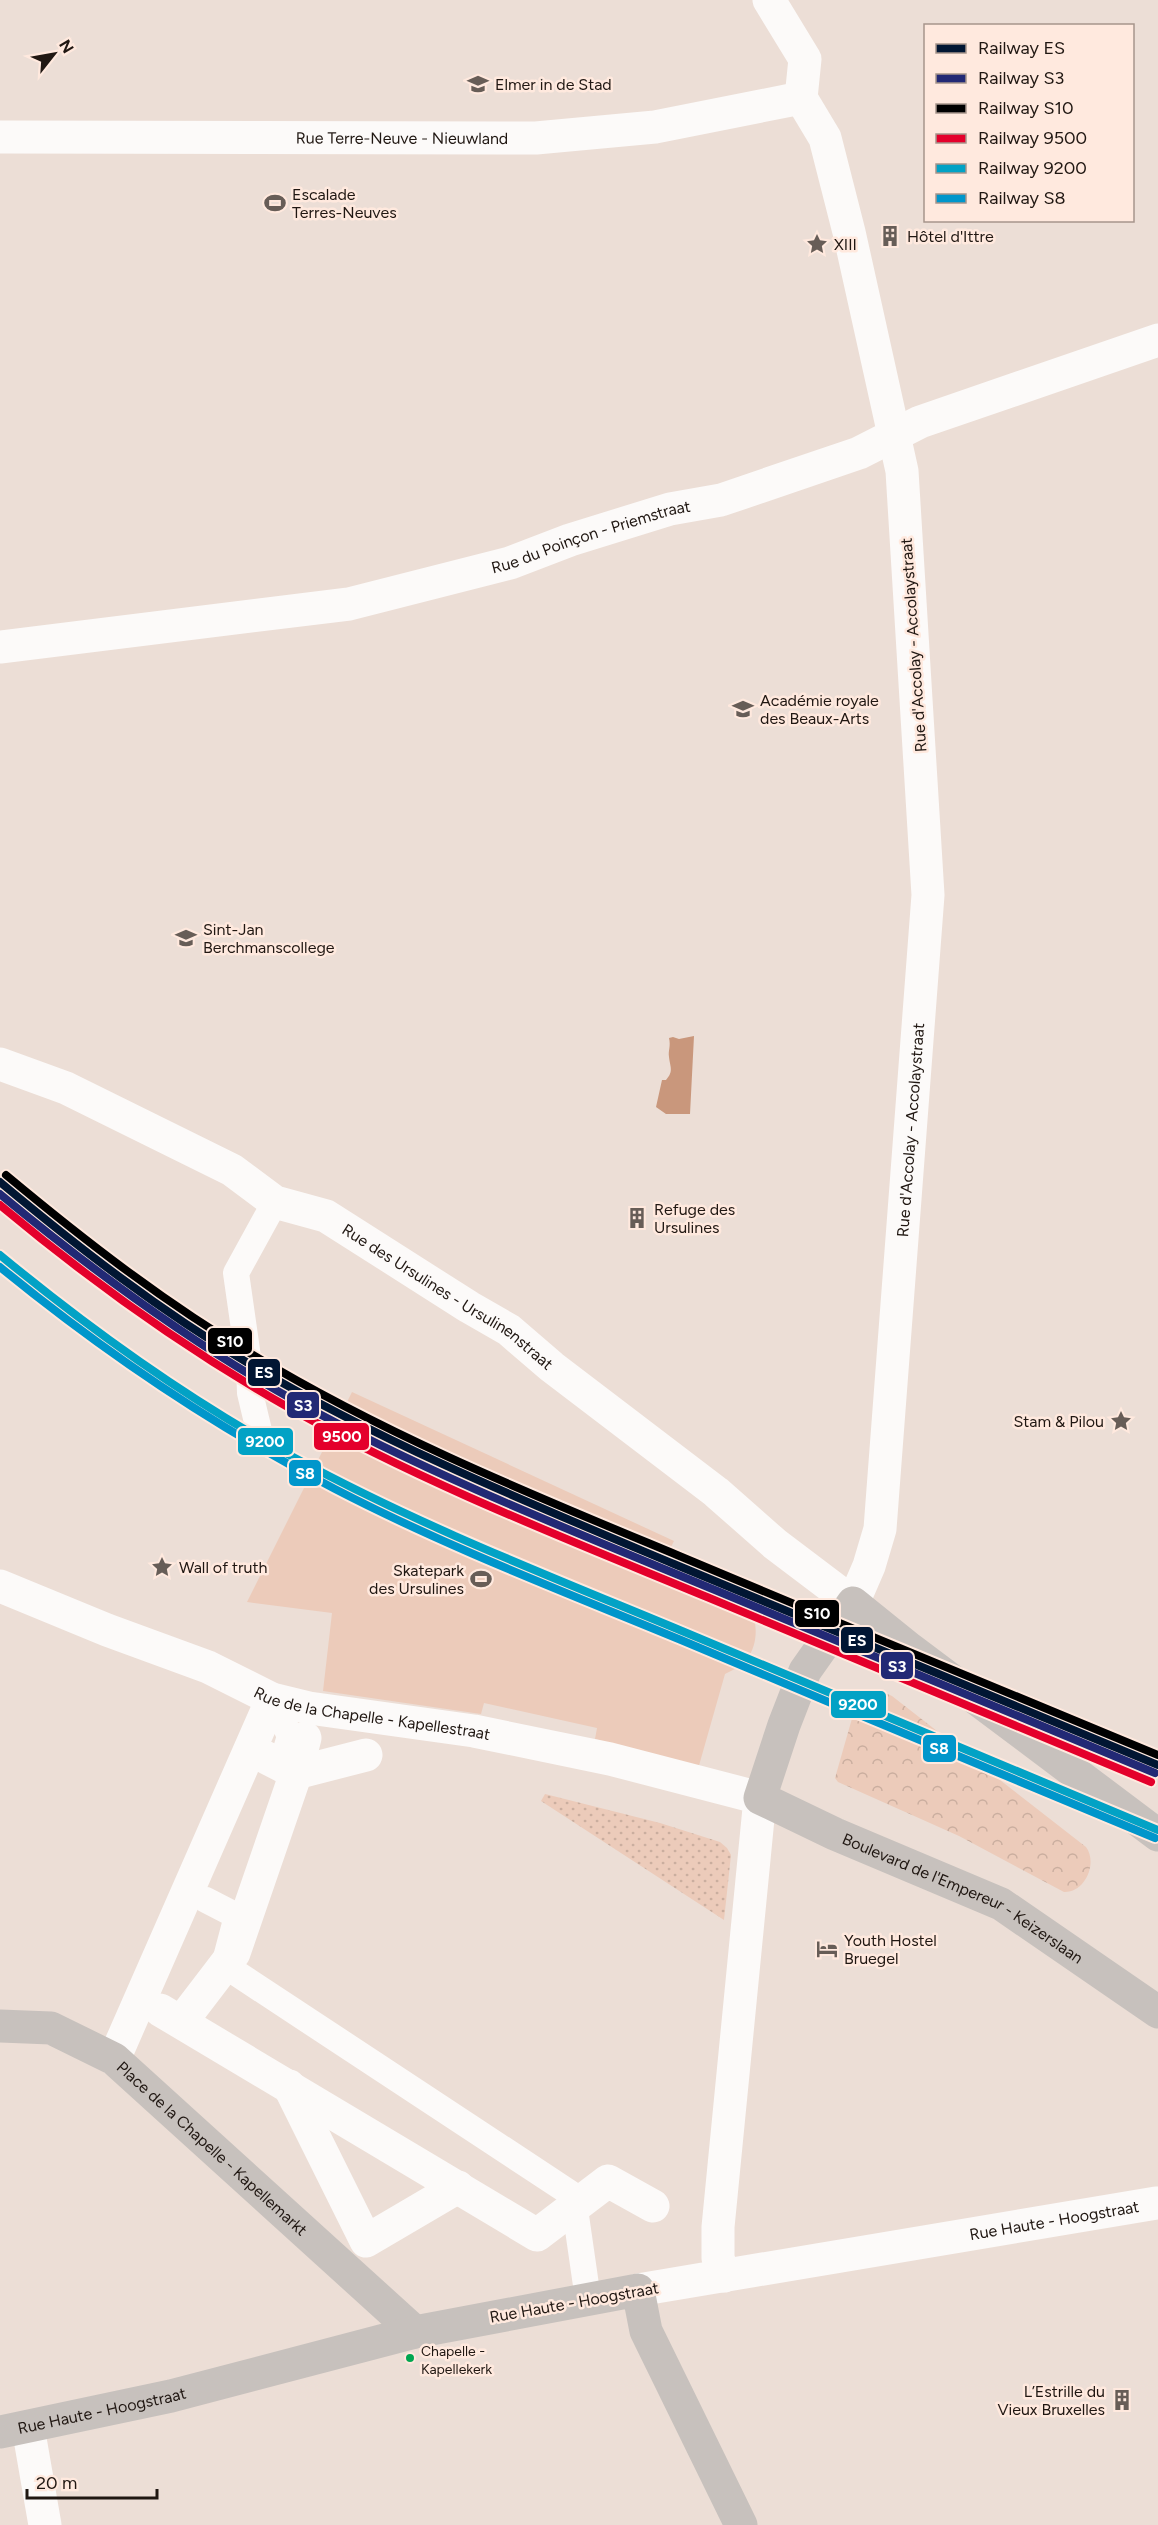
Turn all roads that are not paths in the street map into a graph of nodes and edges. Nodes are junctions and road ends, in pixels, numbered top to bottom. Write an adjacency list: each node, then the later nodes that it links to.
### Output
1 (769, 0): 2 (street)
2 (801, 98): 3 (street, Rue Terre-Neuve - Nieuwland); 5 (street, Rue d'Accolay - Accolaystraat)
3 (0, 137)
4 (1158, 340): 5 (street, Rue du Poinçon - Priemstraat)
5 (895, 435): 6 (street, Rue du Poinçon - Priemstraat); 11 (street, Rue d'Accolay - Accolaystraat)
6 (0, 647)
7 (0, 1064): 8 (street, Rue des Ursulines - Ursulinenstraat)
8 (275, 1202): 9 (lane); 11 (street, Rue des Ursulines - Ursulinenstraat)
9 (261, 1439)
10 (0, 1586): 12 (street, Rue de la Chapelle - Kapellestraat)
11 (853, 1603): 16 (street, Rue d'Accolay - Accolaystraat); 17 (street)
12 (272, 1699): 15 (lane); 16 (street, Rue de la Chapelle - Kapellestraat); 23 (street, Place de la Chapelle - Kapellemarkt)
13 (305, 1738): 15 (street)
14 (366, 1755): 15 (street)
15 (282, 1766): 19 (lane); 20 (street)
16 (760, 1798): 21 (street, Boulevard de l'Empereur - Keizerslaan); 29 (street)
17 (1158, 1835)
18 (206, 1900): 19 (lane)
19 (237, 1916): 20 (lane)
20 (224, 1965): 24 (street); 27 (lane)
21 (1158, 2012)
22 (0, 2026): 23 (street)
23 (114, 2059): 32 (street, Place de la Chapelle - Kapellemarkt)
24 (289, 2086): 25 (street); 25 (street)
25 (458, 2187): 27 (street)
26 (1157, 2199): 29 (street, Rue Haute - Hoogstraat)
27 (575, 2206): 28 (street); 31 (lane)
28 (653, 2206)
29 (724, 2276): 30 (street, Rue Haute - Hoogstraat)
30 (638, 2290): 31 (street, Rue Haute - Hoogstraat); 35 (street)
31 (588, 2299): 32 (street, Rue Haute - Hoogstraat)
32 (415, 2332): 33 (street, Rue Haute - Hoogstraat)
33 (14, 2429): 34 (street)
34 (45, 2525)
35 (741, 2525)

